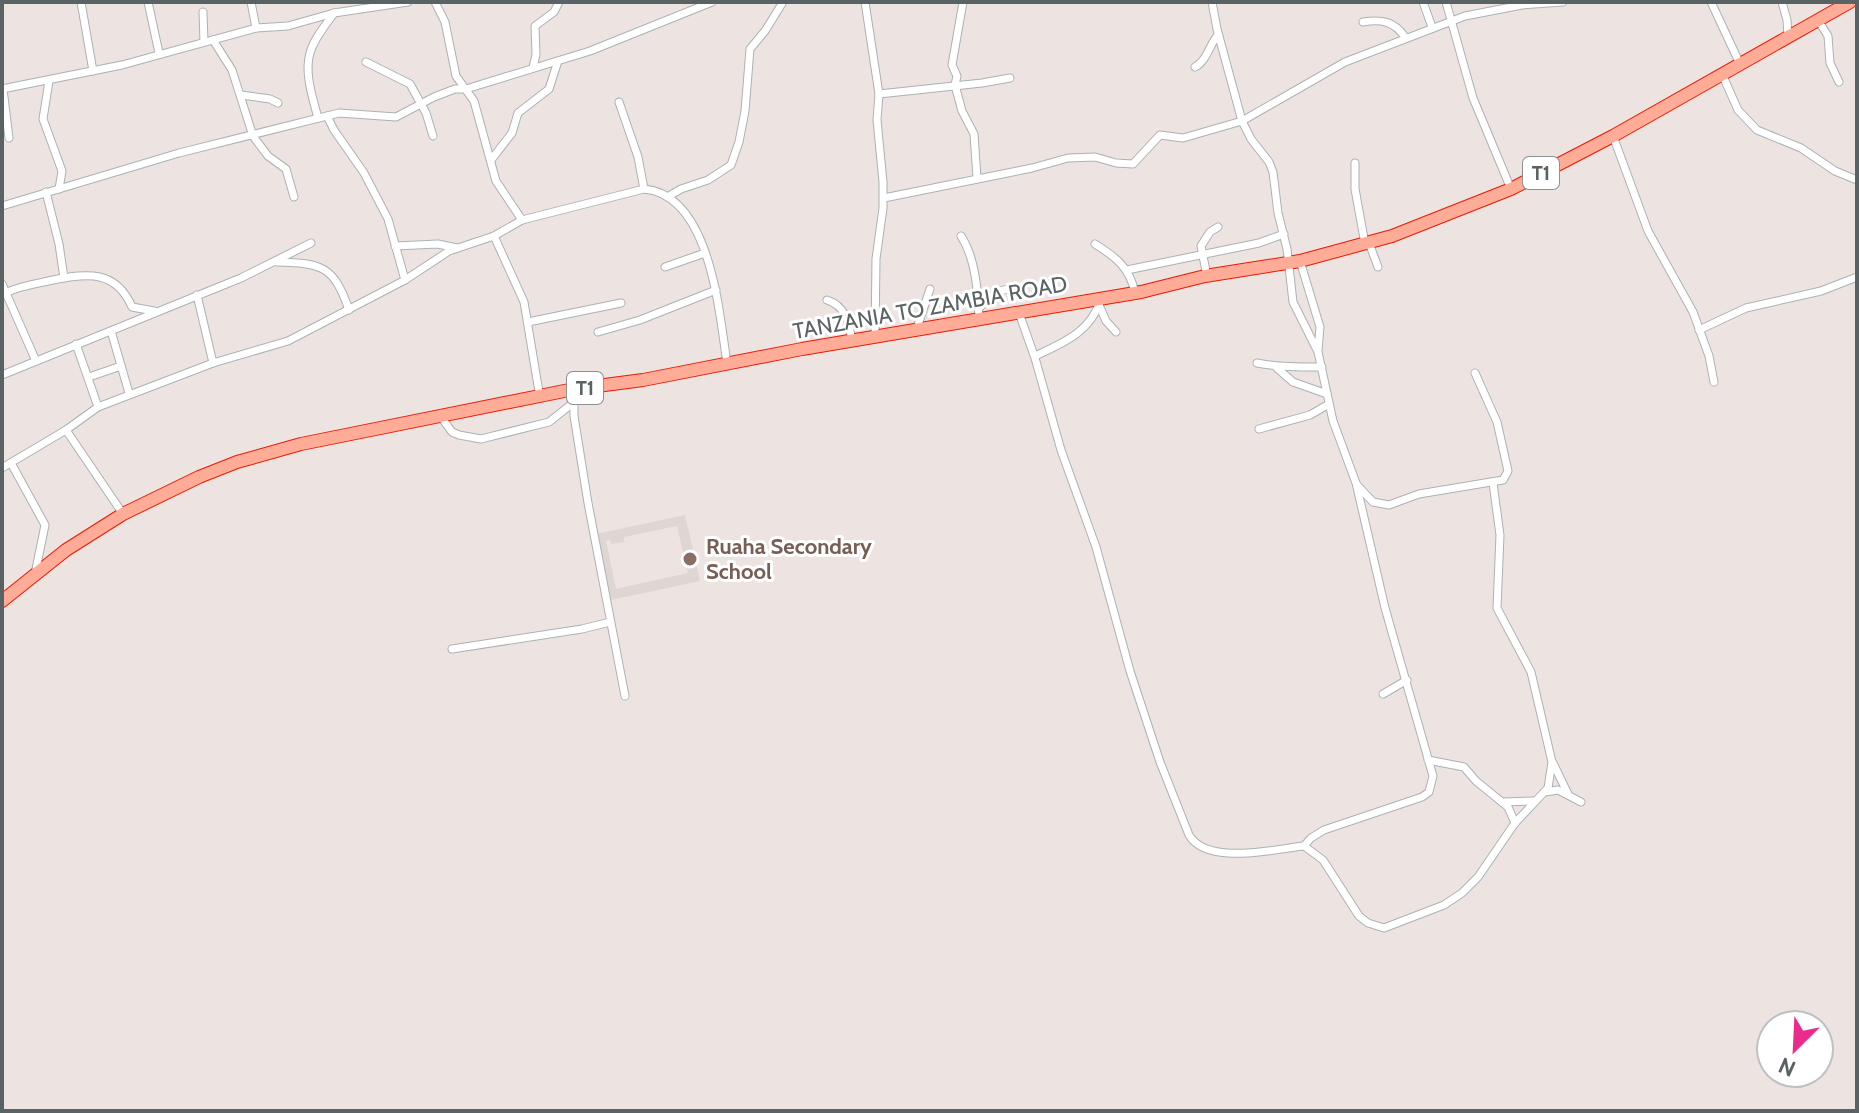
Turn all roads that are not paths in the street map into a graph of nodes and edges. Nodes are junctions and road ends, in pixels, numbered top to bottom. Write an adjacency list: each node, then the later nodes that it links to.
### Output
1 (81, 2): 38 (street)
2 (148, 2): 32 (street)
3 (251, 2): 27 (street)
4 (348, 2): 21 (street)
5 (408, 2): 19 (street)
6 (435, 2): 45 (street)
7 (559, 2): 36 (street)
8 (712, 2): 33 (street)
9 (783, 2): 65 (street)
10 (865, 2): 46 (street)
11 (963, 2): 43 (street)
12 (1212, 2): 28 (street)
13 (1423, 2): 26 (street)
14 (1446, 2): 24 (street)
15 (1563, 2): 24 (street)
16 (1711, 2): 35 (street)
17 (1782, 2): 30 (street)
18 (1854, 3): 23 (highway, TANZANIA TO ZAMBIA ROAD / T1)
19 (374, 5): 21 (street)
20 (203, 12): 31 (street)
21 (349, 12): 22 (street)
22 (334, 13): 27 (street); 51 (street)
23 (1818, 20): 30 (highway, TANZANIA TO ZAMBIA ROAD / T1); 42 (street)
24 (1452, 21): 26 (street); 63 (street)
25 (1363, 22): 29 (street)
26 (1432, 27): 29 (street)
27 (256, 28): 31 (street)
28 (1218, 35): 37 (street); 52 (street)
29 (1405, 37): 52 (street)
30 (1788, 37): 35 (highway, TANZANIA TO ZAMBIA ROAD / T1)
31 (209, 41): 32 (street); 47 (street)
32 (159, 53): 38 (street)
33 (558, 61): 36 (street); 57 (street)
34 (366, 62): 50 (street)
35 (1740, 64): 39 (highway, TANZANIA TO ZAMBIA ROAD / T1)
36 (533, 67): 45 (street)
37 (1195, 67)
38 (93, 71): 41 (street)
39 (1722, 74): 55 (highway, TANZANIA TO ZAMBIA ROAD / T1); 60 (street)
40 (1010, 78): 43 (street)
41 (49, 81): 44 (street); 61 (street)
42 (1839, 82)
43 (955, 85): 46 (street); 59 (street)
44 (3, 89): 56 (street)
45 (466, 89): 50 (street); 57 (street)
46 (879, 94): 67 (street)
47 (241, 95): 49 (street); 53 (street)
48 (619, 102): 62 (street)
49 (278, 103)
50 (422, 103): 51 (street); 54 (street)
51 (323, 117): 53 (street); 77 (street)
52 (1242, 121): 59 (street); 71 (street)
53 (253, 136): 61 (street); 66 (street)
54 (433, 136)
55 (1613, 136): 63 (highway, TANZANIA TO ZAMBIA ROAD / T1); 105 (street)
56 (9, 138)
57 (491, 160): 69 (street)
58 (1355, 163): 75 (street)
59 (977, 178): 67 (street)
60 (1857, 180)
61 (59, 189): 64 (street)
62 (644, 189): 65 (street); 69 (street)
63 (1511, 189): 75 (highway, TANZANIA TO ZAMBIA ROAD / T1)
64 (46, 192): 68 (street); 88 (street)
65 (669, 196): 79 (street)
66 (294, 197)
67 (884, 198): 110 (street)
68 (2, 206)
69 (522, 220): 72 (street)
70 (1218, 227): 80 (street)
71 (1284, 234): 80 (street); 82 (street)
72 (494, 236): 78 (street); 104 (street)
73 (961, 236): 103 (street)
74 (311, 243): 81 (street)
75 (1367, 243): 82 (highway, TANZANIA TO ZAMBIA ROAD / T1); 84 (street)
76 (1095, 244): 85 (street)
77 (395, 246): 78 (street); 89 (street)
78 (457, 248): 89 (street)
79 (705, 253): 83 (street); 93 (street)
80 (1202, 255): 85 (street); 86 (street)
81 (274, 262): 95 (street); 100 (street)
82 (1293, 262): 86 (highway, TANZANIA TO ZAMBIA ROAD / T1); 113 (street); 113 (street)
83 (665, 267)
84 (1378, 267)
85 (1127, 270): 94 (street)
86 (1207, 276): 94 (highway, TANZANIA TO ZAMBIA ROAD / T1)
87 (1857, 277): 105 (street)
88 (64, 278): 96 (street); 101 (street)
89 (405, 280): 100 (street)
90 (2, 284): 96 (street)
91 (1016, 287): 103 (street)
92 (930, 289): 107 (street)
93 (716, 290): 108 (street); 117 (street)
94 (1135, 293): 98 (highway, TANZANIA TO ZAMBIA ROAD / T1)
95 (197, 295): 101 (street); 116 (street)
96 (5, 297): 115 (street)
97 (827, 300): 111 (street)
98 (1100, 302): 102 (highway, TANZANIA TO ZAMBIA ROAD / T1); 109 (street); 114 (street)
99 (621, 303): 104 (street)
100 (349, 310): 116 (street)
101 (157, 311): 106 (street)
102 (1019, 313): 103 (highway, TANZANIA TO ZAMBIA ROAD / T1); 114 (street)
103 (979, 314): 107 (highway, TANZANIA TO ZAMBIA ROAD / T1)
104 (528, 322): 129 (street)
105 (1699, 330): 125 (street)
106 (111, 331): 112 (street); 119 (street)
107 (916, 331): 110 (highway, TANZANIA TO ZAMBIA ROAD / T1)
108 (598, 332)
109 (1116, 332)
110 (875, 337): 111 (highway, TANZANIA TO ZAMBIA ROAD / T1)
111 (852, 341): 117 (highway, TANZANIA TO ZAMBIA ROAD / T1)
112 (76, 344): 115 (street); 124 (street)
113 (1318, 352): 121 (street)
114 (1035, 356): 155 (street)
115 (36, 361): 123 (street)
116 (213, 363): 126 (street)
117 (727, 363): 128 (highway, TANZANIA TO ZAMBIA ROAD / T1)
118 (1257, 363): 120 (street)
119 (121, 366): 124 (street); 126 (street)
120 (1276, 367): 121 (street); 127 (street)
121 (1322, 367): 127 (street)
122 (1475, 373): 138 (street)
123 (2, 375)
124 (89, 377): 131 (street)
125 (1714, 382)
126 (129, 393): 131 (street)
127 (1327, 394): 130 (street)
128 (574, 396): 129 (highway, TANZANIA TO ZAMBIA ROAD / T1); 132 (street); 142 (street)
129 (540, 398): 132 (highway, TANZANIA TO ZAMBIA ROAD / T1)
130 (1329, 404): 133 (street); 137 (street)
131 (98, 407): 134 (street)
132 (441, 417): 139 (highway, TANZANIA TO ZAMBIA ROAD / T1)
133 (1259, 429)
134 (66, 430): 135 (street); 139 (street)
135 (11, 463): 136 (street); 140 (street)
136 (2, 468)
137 (1356, 483): 138 (street); 144 (street)
138 (1493, 483): 148 (street)
139 (123, 514): 140 (highway, TANZANIA TO ZAMBIA ROAD / T1)
140 (35, 574): 141 (highway, TANZANIA TO ZAMBIA ROAD / T1)
141 (2, 601)
142 (610, 622): 143 (street); 146 (street)
143 (452, 649)
144 (1407, 680): 145 (street); 147 (street)
145 (1383, 694)
146 (625, 696)
147 (1428, 760): 152 (street); 155 (street)
148 (1552, 762): 149 (street); 150 (street)
149 (1545, 792): 150 (street); 151 (street)
150 (1568, 794): 153 (street)
151 (1535, 801): 152 (street); 154 (street)
152 (1502, 802): 154 (street)
153 (1581, 802)
154 (1515, 823): 155 (street)
155 (1304, 846)

